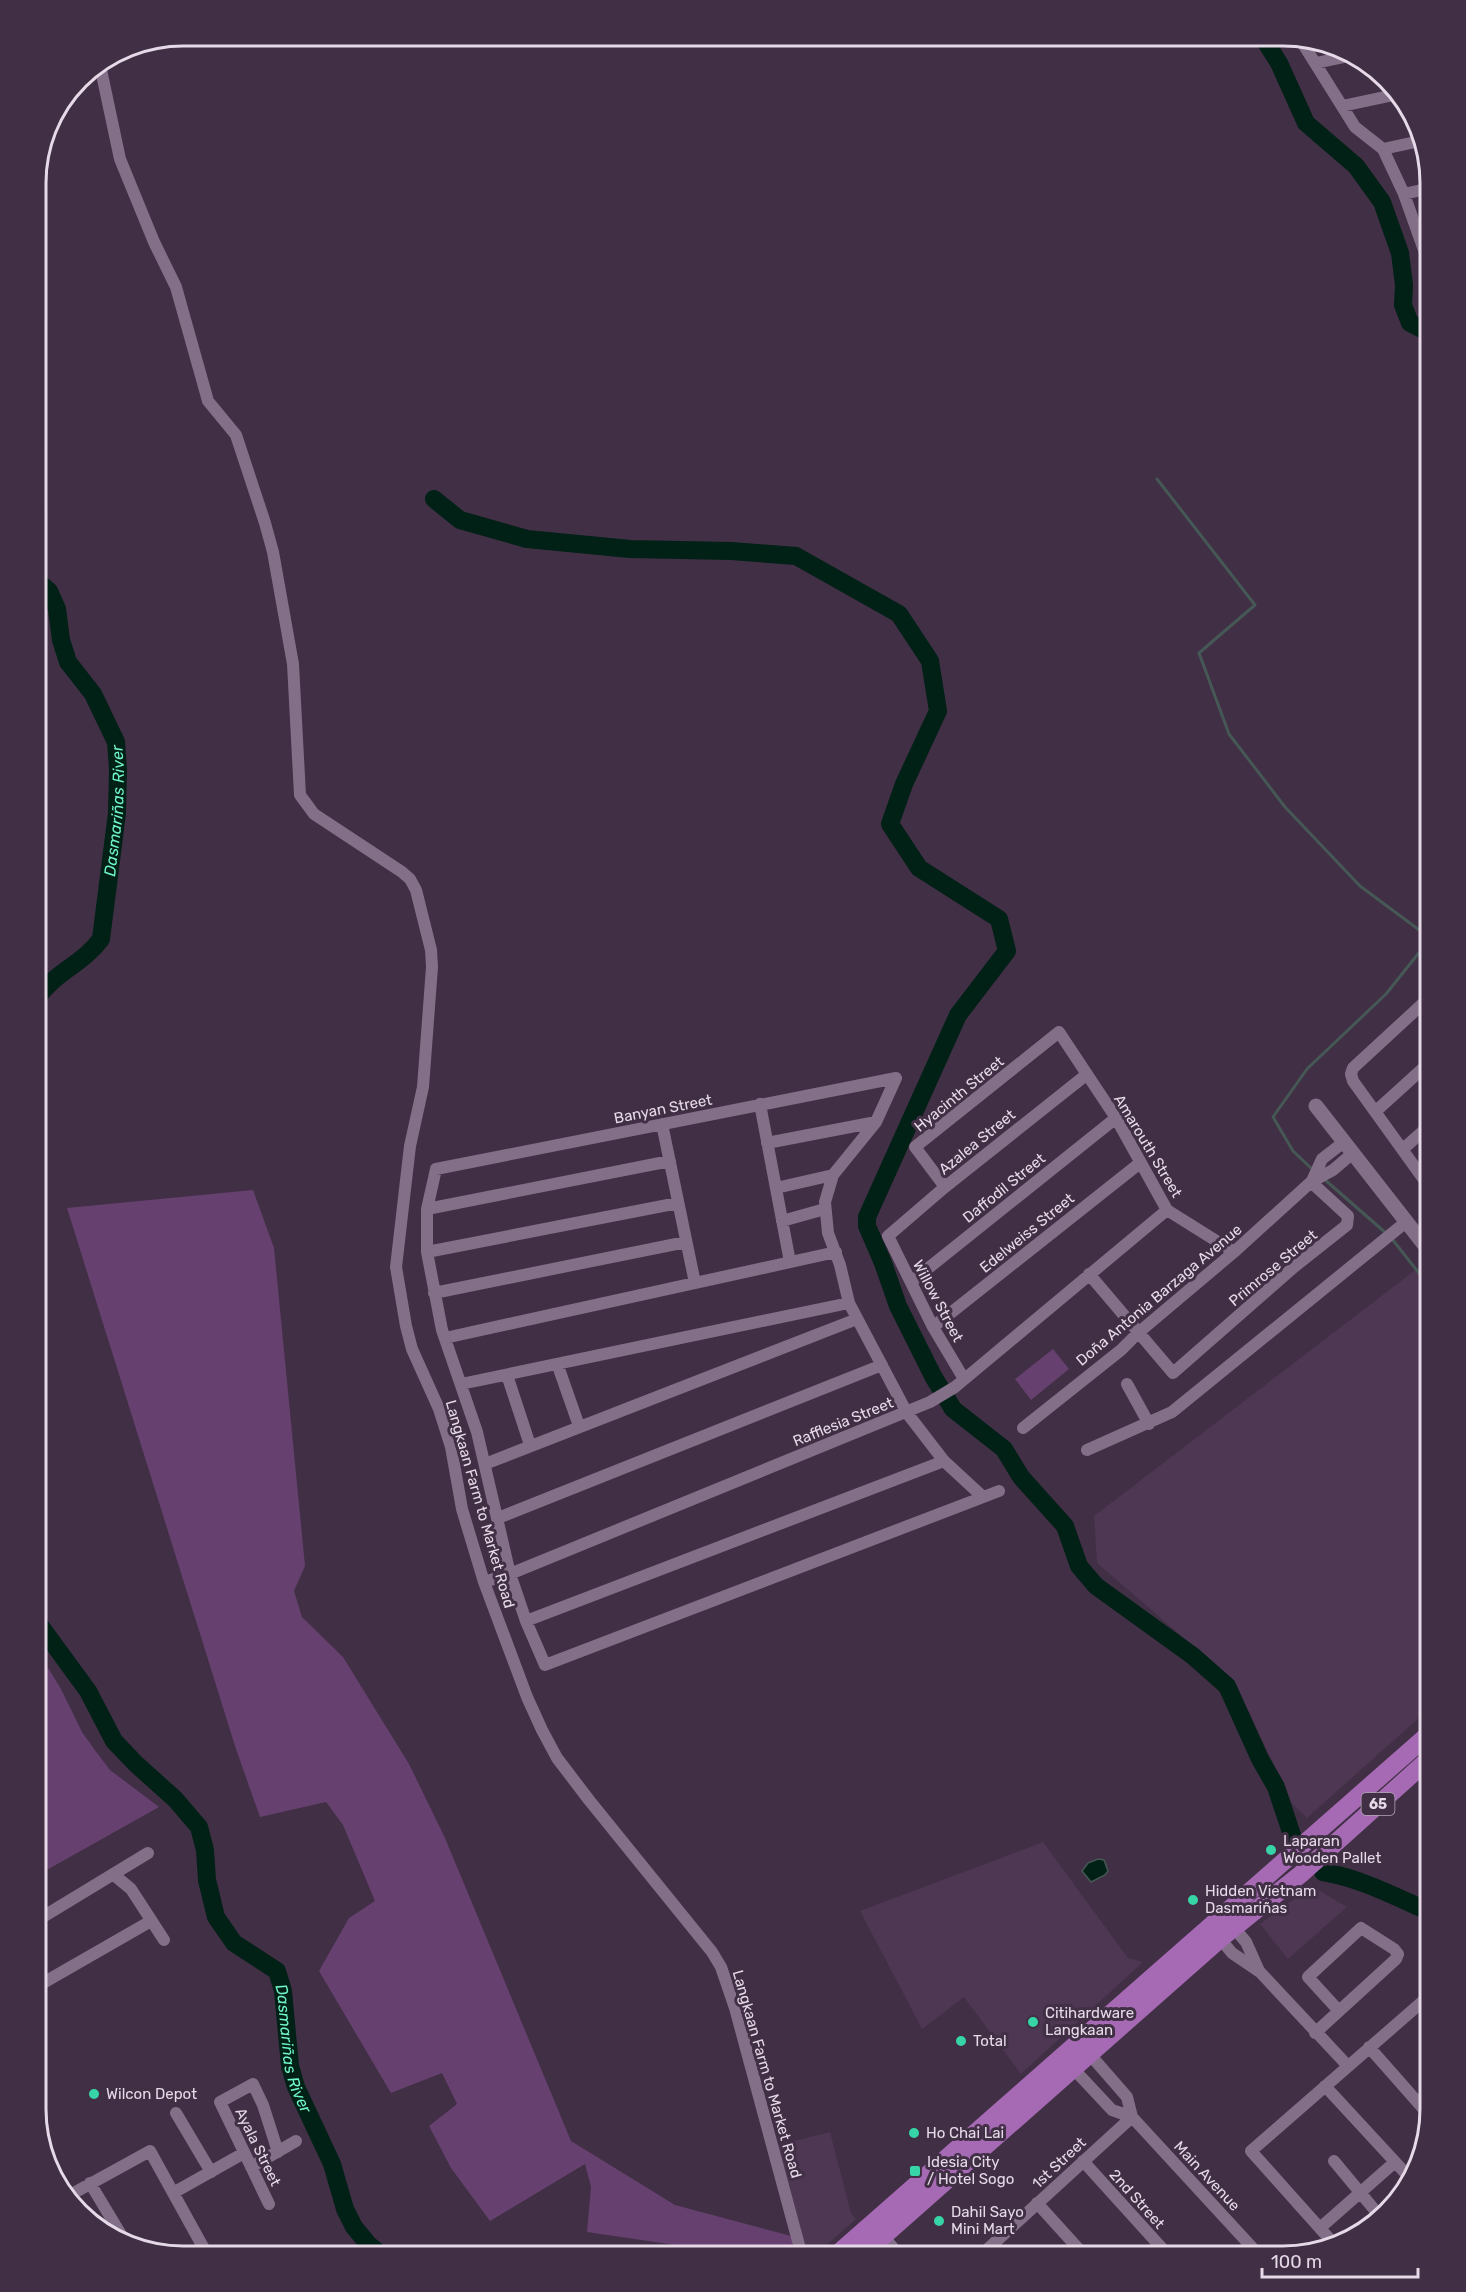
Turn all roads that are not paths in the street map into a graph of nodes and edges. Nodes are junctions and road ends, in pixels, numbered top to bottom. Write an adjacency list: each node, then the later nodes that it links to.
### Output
1 (1306, 49): 3 (street)
2 (1337, 59): 3 (street)
3 (1316, 63): 6 (street)
4 (102, 75): 73 (street, Langkaan Farm to Market Road)
5 (1387, 96): 6 (street)
6 (1342, 105): 8 (street)
7 (1413, 143): 8 (street)
8 (1383, 149): 10 (street)
9 (1420, 190): 10 (street)
10 (1404, 194): 11 (street)
11 (1420, 230)
12 (1420, 1007): 18 (street)
13 (1059, 1032): 15 (street, Amarouth Street); 31 (street, Hyacinth Street)
14 (1420, 1071): 18 (street)
15 (1086, 1075): 19 (street, Amarouth Street); 31 (street, Azalea Street)
16 (760, 1104): 20 (street, Banyan Street); 21 (street, Banyan Street); 23 (street)
17 (1316, 1106): 24 (street)
18 (1376, 1111): 25 (street)
19 (1116, 1118): 27 (street, Amarouth Street); 47 (street, Daffodil Street)
20 (876, 1122): 23 (street); 29 (street)
21 (662, 1124): 26 (street); 34 (street, Banyan Street)
22 (1420, 1134): 25 (street)
23 (767, 1143): 32 (street)
24 (1349, 1148): 30 (street, Doña Antonia Barzaga Avenue); 38 (street)
25 (1403, 1149): 28 (street)
26 (670, 1161): 33 (street); 34 (street)
27 (1140, 1163): 36 (street, Amarouth Street); 52 (street, Edelweiss Street)
28 (1420, 1174)
29 (834, 1175): 32 (street); 35 (street)
30 (1311, 1182): 44 (street, Doña Antonia Barzaga Avenue); 53 (street, Primrose Street)
31 (945, 1187): 39 (street, Azalea Street)
32 (776, 1188): 37 (street)
33 (678, 1203): 41 (street); 42 (street)
34 (427, 1209): 42 (street)
35 (825, 1209): 37 (street); 43 (street)
36 (1167, 1210): 44 (street, Amarouth Street); 46 (street, Rafflesia Street)
37 (782, 1221): 45 (street)
38 (1406, 1222): 40 (street); 62 (street)
39 (888, 1236): 47 (street, Willow Street)
40 (1420, 1238)
41 (686, 1242): 48 (street); 49 (street)
42 (427, 1252): 49 (street)
43 (836, 1252): 45 (street); 50 (street)
44 (1234, 1252): 53 (street, Doña Antonia Barzaga Avenue)
45 (790, 1262): 48 (street)
46 (1089, 1274): 53 (street); 58 (street, Rafflesia Street)
47 (911, 1282): 52 (street, Willow Street)
48 (695, 1283): 54 (street)
49 (434, 1293): 54 (street)
50 (849, 1303): 51 (street); 56 (street)
51 (857, 1319): 55 (street); 63 (street)
52 (933, 1327): 58 (street, Willow Street)
53 (1138, 1333): 64 (street, Doña Antonia Barzaga Avenue)
54 (444, 1338): 59 (street)
55 (882, 1365): 61 (street); 71 (street)
56 (558, 1366): 57 (street); 63 (street)
57 (507, 1375): 59 (street); 65 (street)
58 (959, 1383): 61 (street, Rafflesia Street)
59 (461, 1384): 68 (street)
60 (1127, 1384): 62 (street)
61 (907, 1413): 67 (street); 72 (street, Rafflesia Street)
62 (1149, 1424): 66 (street)
63 (579, 1426): 65 (street)
64 (1023, 1428)
65 (530, 1445): 68 (street)
66 (1087, 1450)
67 (944, 1461): 70 (street); 74 (street)
68 (485, 1464): 71 (street)
69 (999, 1491): 70 (street)
70 (983, 1497): 74 (street)
71 (498, 1518): 72 (street)
72 (510, 1574): 73 (street, Rafflesia Street); 74 (street)
73 (484, 1582): 119 (street, Langkaan Farm to Market Road)
74 (526, 1621)
75 (1420, 1742): 81 (main road, 65)
76 (1420, 1767): 81 (main road, 65)
77 (148, 1852): 78 (street)
78 (114, 1875): 79 (street); 80 (street)
79 (46, 1915)
80 (151, 1921): 82 (street); 83 (street)
81 (1222, 1928): 86 (street); 88 (main road, 65)
82 (164, 1940)
83 (46, 1981)
84 (1420, 2004): 87 (street)
85 (1339, 2011): 85 (street); 86 (street)
86 (1315, 2033): 90 (street)
87 (1369, 2047): 90 (street); 94 (street)
88 (1084, 2048): 89 (main road, 65); 91 (street, Main Avenue)
89 (1068, 2062): 93 (street, Main Avenue); 116 (main road, 65)
90 (1347, 2065): 92 (street)
91 (1108, 2075): 93 (street); 96 (street, Main Avenue)
92 (1325, 2086): 102 (street); 114 (street)
93 (1092, 2089): 96 (street, Main Avenue)
94 (1420, 2105)
95 (176, 2114): 105 (street)
96 (1132, 2117): 101 (street, 1st Street); 122 (street, Main Avenue)
97 (296, 2142): 98 (street)
98 (278, 2152): 99 (street, Ayala Street); 103 (street)
99 (244, 2153): 103 (street, Ayala Street); 105 (street)
100 (1334, 2161): 109 (street)
101 (1083, 2162): 110 (street, 1st Street); 121 (street, 2nd Street)
102 (1395, 2162): 104 (street); 109 (street)
103 (251, 2168): 111 (street, Ayala Street)
104 (1404, 2171)
105 (211, 2172): 108 (street)
106 (90, 2183): 107 (street); 108 (street); 113 (street)
107 (76, 2192)
108 (173, 2193): 117 (street)
109 (1360, 2193): 112 (street); 114 (street)
110 (1037, 2203): 118 (street, 1st Street); 120 (street)
111 (269, 2204)
112 (1374, 2210)
113 (116, 2227)
114 (1320, 2228): 115 (street)
115 (1328, 2237)
116 (874, 2244)
117 (202, 2245)
118 (992, 2245)
119 (799, 2246)
120 (1076, 2246)
121 (1160, 2246)
122 (1251, 2246)

